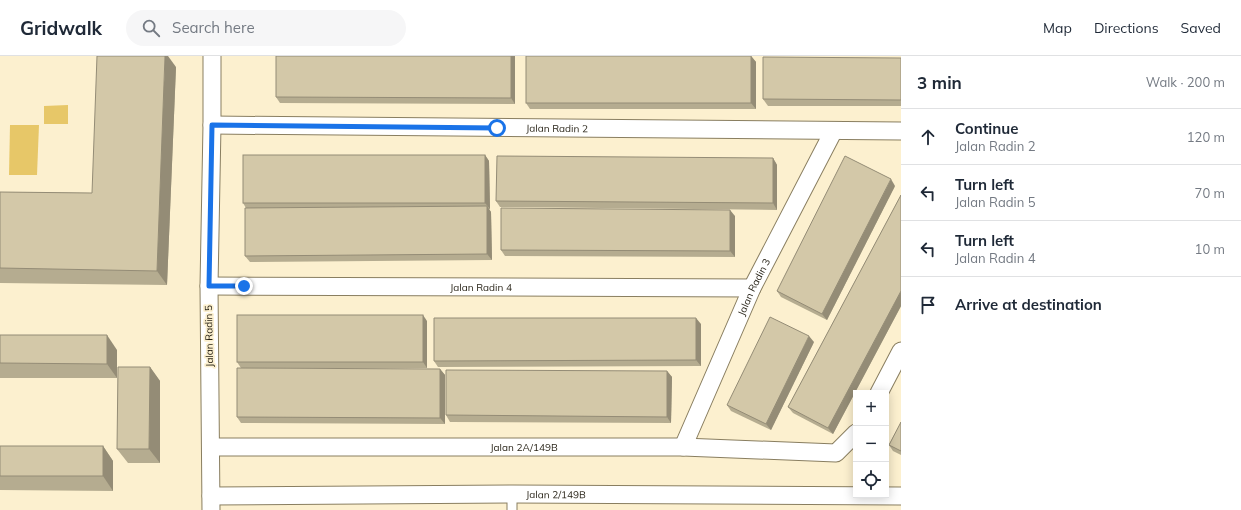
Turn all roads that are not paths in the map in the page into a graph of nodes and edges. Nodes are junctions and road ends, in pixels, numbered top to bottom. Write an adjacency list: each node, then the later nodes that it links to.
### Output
1 (212, 56): 2 (street, Jalan Radin 5)
2 (212, 125): 4 (street, Jalan Radin 2); 5 (street, Jalan Radin 5)
3 (901, 131): 4 (street, Jalan Radin 2)
4 (834, 132): 6 (street, Jalan Radin 3)
5 (209, 286): 6 (street, Jalan Radin 4); 10 (street, Jalan Radin 5)
6 (752, 288): 11 (street, Jalan Radin 3)
7 (901, 350): 8 (street)
8 (881, 390)
9 (853, 436): 11 (street, Jalan 2A/149B)
10 (211, 447): 11 (street, Jalan 2A/149B); 14 (street, Jalan Radin 5)
11 (683, 447)
12 (901, 496): 13 (street, Jalan 2/149B)
13 (512, 502): 14 (street, Jalan 2/149B)
14 (211, 503)

